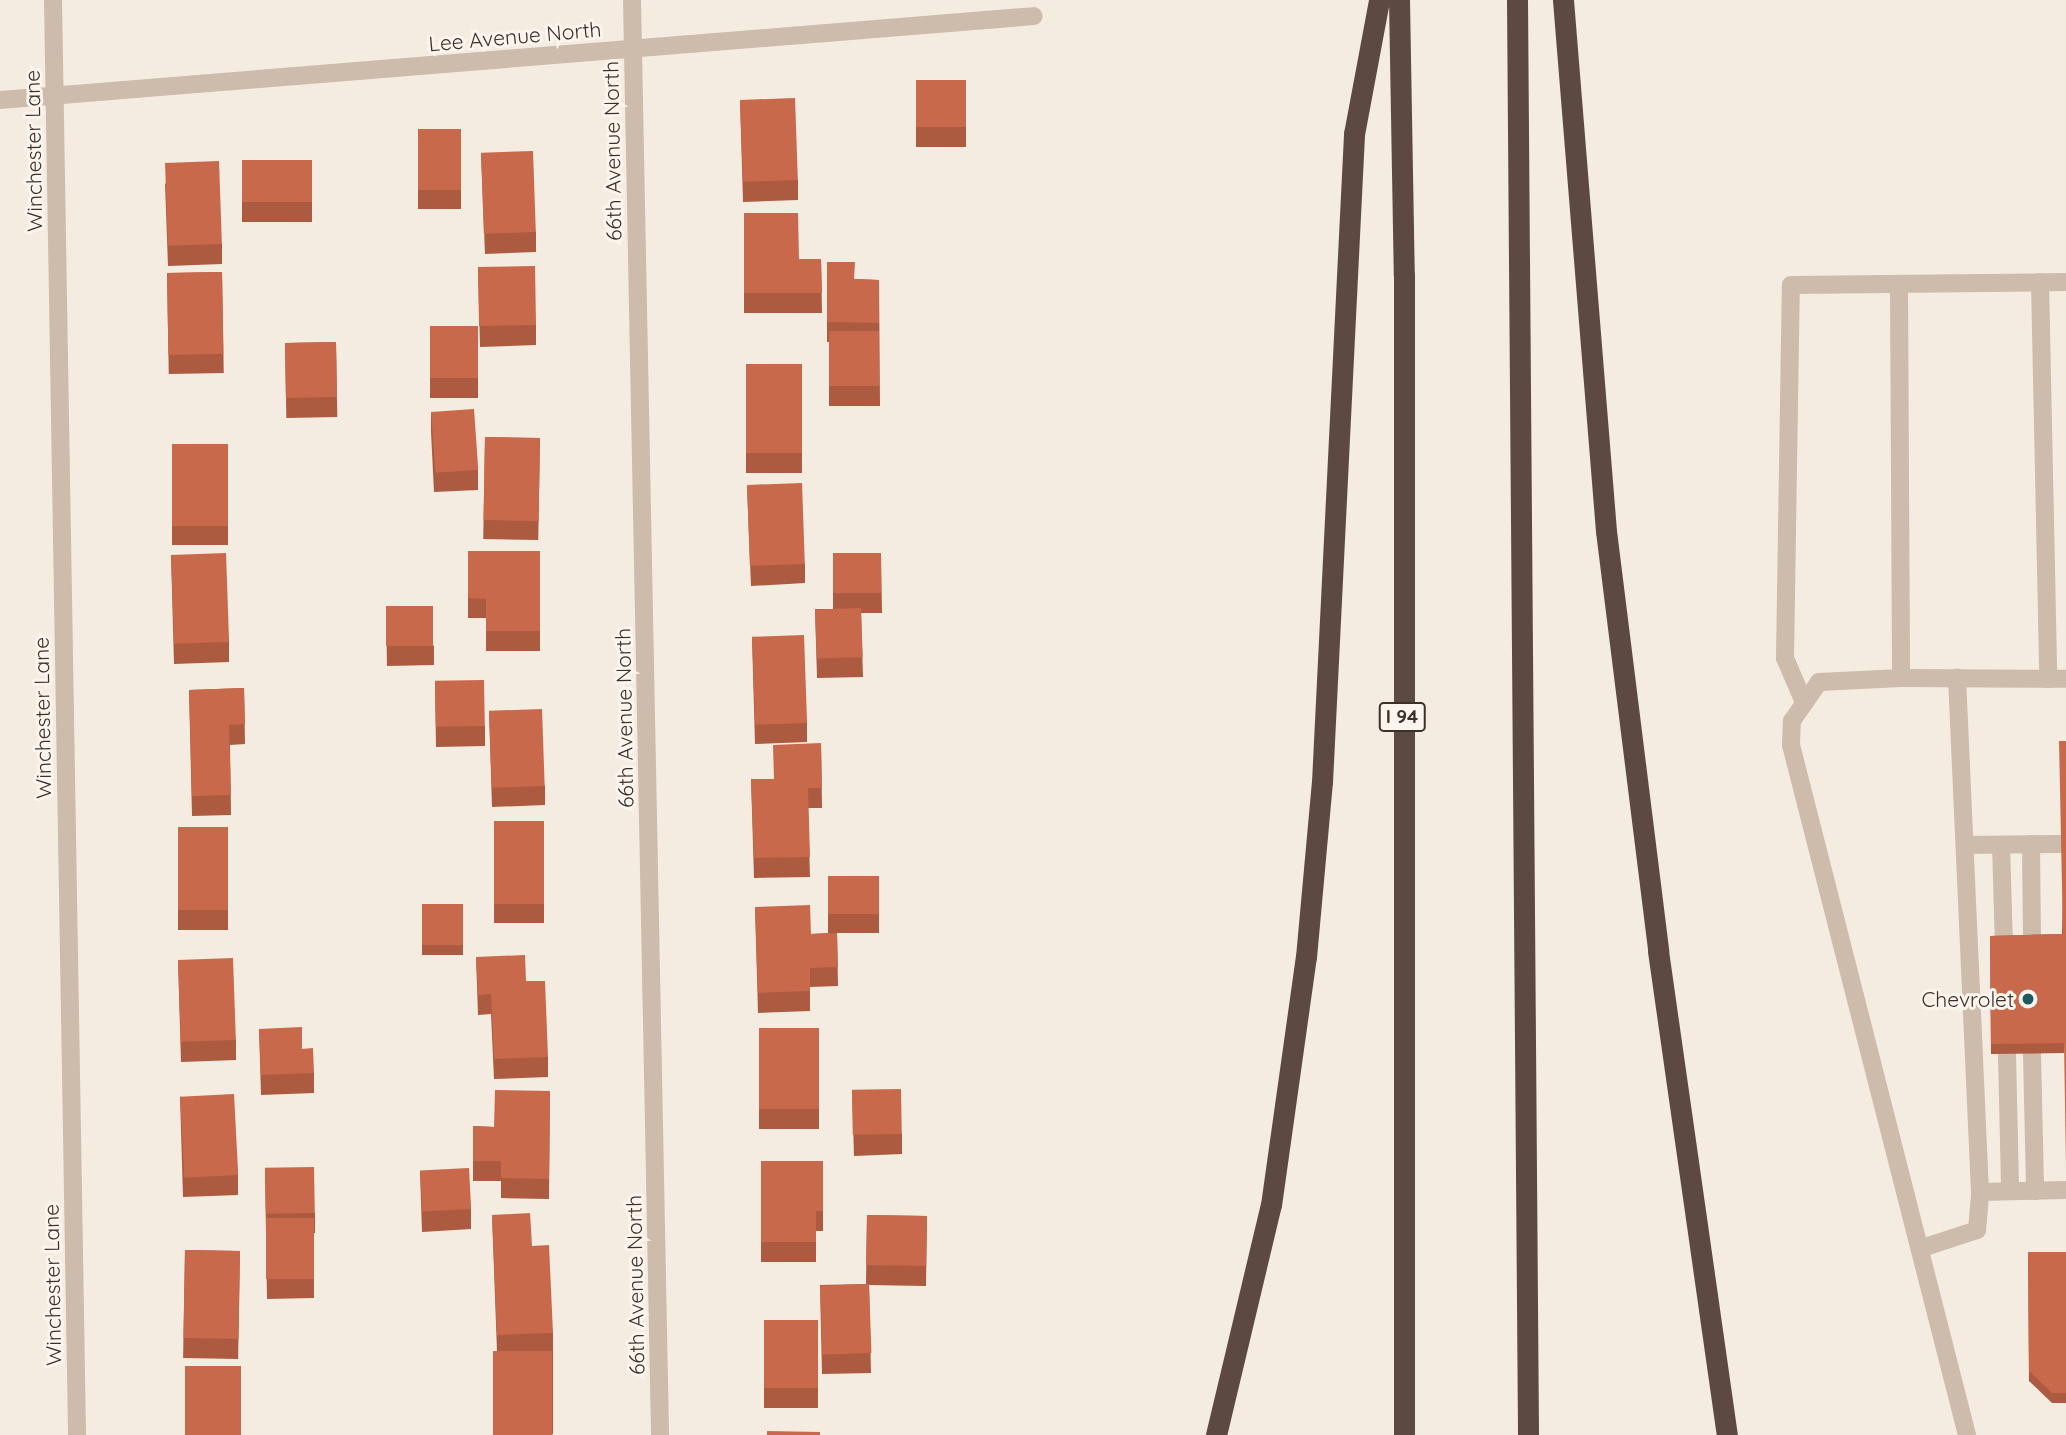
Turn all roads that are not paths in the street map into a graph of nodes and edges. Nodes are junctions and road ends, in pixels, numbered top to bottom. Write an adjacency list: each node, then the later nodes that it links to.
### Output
1 (53, 0): 9 (street, Winchester Lane)
2 (632, 0): 8 (street, 66th Avenue North)
3 (1379, 0): 33 (highway)
4 (1398, 0): 34 (highway, I 94)
5 (1517, 0): 35 (highway)
6 (1563, 0): 36 (highway)
7 (1034, 16): 8 (street, Lee Avenue North)
8 (633, 49): 9 (street, Lee Avenue North); 32 (street, 66th Avenue North)
9 (55, 95): 10 (street, Lee Avenue North); 31 (street, Winchester Lane)
10 (0, 100)
11 (2040, 282): 12 (street); 13 (street); 16 (street)
12 (2066, 282)
13 (1899, 284): 14 (street); 17 (street)
14 (1900, 678): 15 (street); 17 (street)
15 (1957, 678): 16 (street); 20 (street)
16 (2057, 679)
17 (1803, 700): 30 (street)
18 (2031, 844): 19 (street); 21 (street); 22 (street)
19 (2061, 844)
20 (1965, 845): 21 (street); 29 (street)
21 (2001, 845): 23 (street)
22 (2032, 945)
23 (2004, 946)
24 (2007, 1054): 27 (street)
25 (2032, 1054): 28 (street)
26 (2066, 1190): 28 (street)
27 (2010, 1191): 28 (street); 29 (street)
28 (2035, 1191)
29 (1980, 1192): 30 (street)
30 (1922, 1248): 37 (street)
31 (77, 1435)
32 (660, 1435)
33 (1216, 1435)
34 (1404, 1435)
35 (1528, 1435)
36 (1727, 1435)
37 (1967, 1435)

